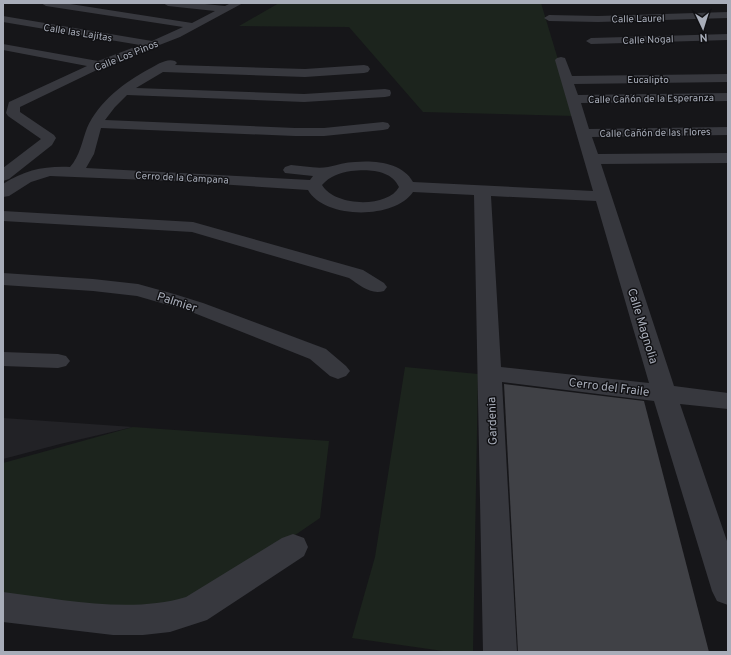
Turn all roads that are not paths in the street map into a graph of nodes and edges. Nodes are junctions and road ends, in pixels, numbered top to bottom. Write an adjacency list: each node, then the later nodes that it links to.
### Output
1 (46, 3): 11 (street)
2 (168, 3): 4 (street)
3 (238, 3): 4 (street, Calle Los Pinos)
4 (225, 9): 11 (street, Calle Los Pinos)
5 (591, 10): 9 (street)
6 (728, 15): 9 (street, Calle Laurel)
7 (549, 18): 9 (street, Calle Laurel)
8 (3, 19): 10 (street, Calle las Lajitas)
9 (598, 19): 14 (street)
10 (36, 25): 12 (street); 16 (street, Calle las Lajitas)
11 (193, 26): 16 (street, Calle Los Pinos)
12 (16, 32)
13 (728, 37): 14 (street, Calle Nogal)
14 (639, 39): 15 (street, Calle Nogal)
15 (591, 41)
16 (154, 44): 18 (street, Calle Los Pinos)
17 (3, 47): 18 (street)
18 (99, 65): 25 (street, Calle Los Pinos)
19 (364, 68): 22 (street)
20 (728, 78): 21 (street, Eucalipto)
21 (567, 80): 24 (street, Calle Cañón de la Esperanza); 29 (street, Calle Magnolia)
22 (124, 91): 23 (street); 26 (street)
23 (385, 93)
24 (728, 97)
25 (7, 112): 35 (street)
26 (96, 124): 27 (street); 30 (street)
27 (383, 126)
28 (728, 131): 29 (street, Calle Cañón de las Flores)
29 (583, 132): 32 (street, Calle Magnolia)
30 (86, 158): 33 (street); 34 (street)
31 (728, 158): 32 (street)
32 (591, 159): 40 (street, Calle Magnolia)
33 (76, 171): 36 (street, Cerro de la Campana); 39 (street, Cerro de la Campana)
34 (328, 172): 36 (street); 37 (street)
35 (3, 176)
36 (314, 185): 37 (street)
37 (407, 187): 38 (street)
38 (482, 190): 40 (street); 47 (street, Gardenia)
39 (3, 192)
40 (602, 196): 48 (street, Calle Magnolia)
41 (3, 216): 43 (street)
42 (3, 279): 46 (street, Palmier)
43 (377, 287)
44 (3, 359): 45 (street)
45 (58, 361)
46 (338, 371)
47 (490, 373): 48 (street, Cerro del Fraile); 53 (street, Gardenia)
48 (664, 393): 49 (street, Cerro del Fraile); 51 (street, Calle Magnolia)
49 (728, 401)
50 (294, 547): 52 (street)
51 (728, 590)
52 (3, 607)
53 (500, 652)

